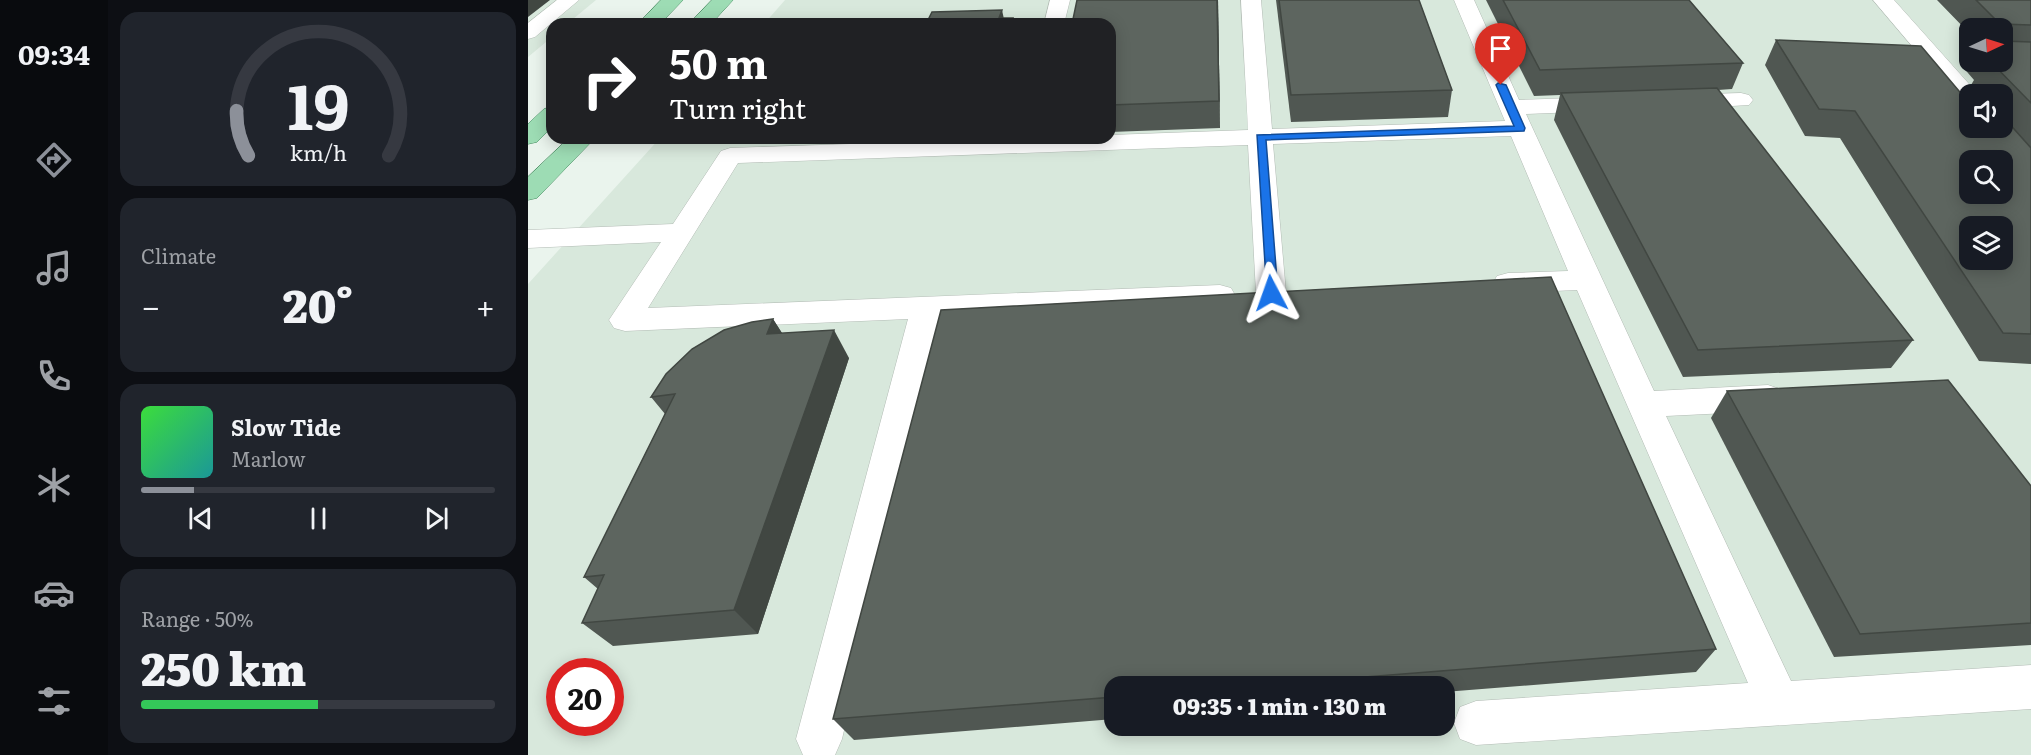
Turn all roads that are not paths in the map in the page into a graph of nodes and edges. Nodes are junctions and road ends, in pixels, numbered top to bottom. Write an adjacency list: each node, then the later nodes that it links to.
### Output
1 (569, 0): 8 (lane)
2 (673, 0): 9 (main road)
3 (723, 0): 10 (main road)
4 (1060, 0): 11 (lane)
5 (1251, 0): 21 (lane)
6 (1464, 0): 18 (lane)
7 (1883, 0): 14 (lane)
8 (547, 18)
9 (654, 18)
10 (705, 18)
11 (1056, 18)
12 (546, 19): 13 (lane)
13 (528, 33)
14 (1959, 87)
15 (1741, 100): 16 (lane)
16 (1660, 102)
17 (1626, 103): 18 (lane)
18 (1516, 118): 21 (lane); 28 (lane)
19 (546, 120): 20 (main road)
20 (528, 136)
21 (1261, 137): 22 (lane); 30 (lane)
22 (1116, 140)
23 (577, 144): 25 (main road)
24 (983, 144): 26 (lane)
25 (528, 192)
26 (681, 232): 27 (lane); 30 (lane)
27 (528, 239)
28 (1587, 280): 29 (lane); 32 (lane)
29 (1482, 284)
30 (926, 308): 36 (lane)
31 (1798, 396): 32 (lane)
32 (1644, 404): 34 (lane)
33 (2031, 687): 34 (lane)
34 (1779, 704): 35 (lane)
35 (1476, 723)
36 (819, 739)

